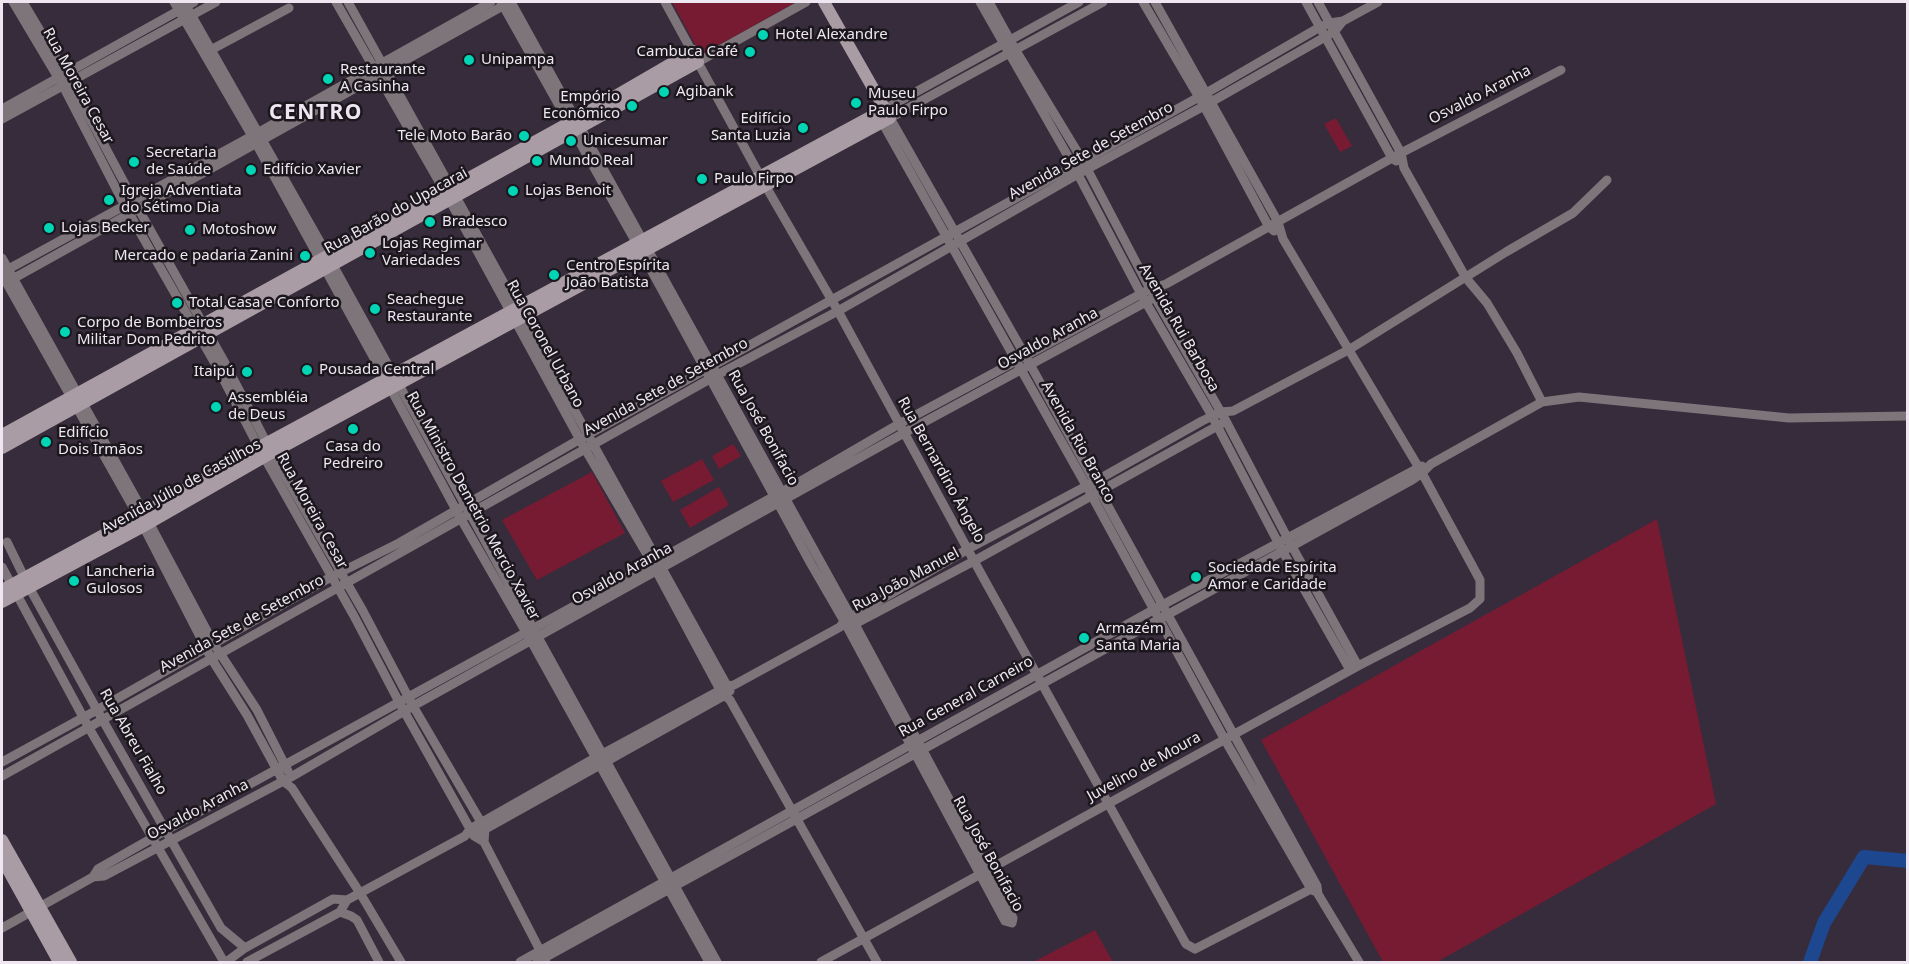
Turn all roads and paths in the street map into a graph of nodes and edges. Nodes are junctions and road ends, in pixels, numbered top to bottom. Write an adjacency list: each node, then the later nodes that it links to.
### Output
1 (14, 2): 32 (street, Rua Moreira Cesar)
2 (23, 2): 32 (street, Rua Moreira Cesar)
3 (216, 2): 23 (street)
4 (491, 2): 27 (street)
5 (507, 2): 27 (street); 52 (street, Rua José Bonifacio)
6 (665, 2): 36 (street, Rua Bernardino Ângelo)
7 (806, 2): 36 (street, Rua Barão do Upacarai)
8 (815, 2): 34 (street, Avenida Rio Branco)
9 (824, 2): 34 (street, Avenida Rio Branco)
10 (980, 2): 33 (street, Avenida Rui Barbosa)
11 (989, 2): 33 (street, Avenida Rui Barbosa)
12 (1079, 2): 33 (street, Avenida Júlio de Castilhos)
13 (1103, 2): 33 (street, Avenida Júlio de Castilhos)
14 (1143, 2): 31 (street)
15 (1155, 2): 28 (street)
16 (1306, 2): 24 (street)
17 (1318, 2): 25 (street)
18 (1378, 2): 25 (street, Avenida Sete de Setembro)
19 (349, 3): 21 (street); 38 (street, Rua Coronel Urbano)
20 (183, 4): 23 (street, Rua Ministro Demetrio Mercio Xavier); 26 (street)
21 (338, 5): 38 (street, Rua Coronel Urbano)
22 (289, 8): 35 (street)
23 (188, 17): 29 (street); 35 (street, Rua Ministro Demetrio Mercio Xavier)
24 (1320, 27): 25 (street, Avenida Sete de Setembro); 30 (street); 45 (street, Avenida Sete de Setembro)
25 (1333, 27): 30 (street, Avenida Sete de Setembro); 39 (street)
26 (145, 28): 29 (street); 37 (street)
27 (443, 34): 38 (street); 42 (street)
28 (1175, 35): 31 (street); 47 (street)
29 (151, 37): 37 (street)
30 (1325, 37): 40 (street); 45 (street, Avenida Sete de Setembro)
31 (1166, 40): 47 (street)
32 (43, 44): 44 (street, Rua Moreira Cesar)
33 (1009, 46): 43 (street, Avenida Rui Barbosa); 50 (street, Avenida Júlio de Castilhos)
34 (848, 51): 50 (street, Avenida Rio Branco)
35 (207, 52): 54 (street, Rua Ministro Demetrio Mercio Xavier)
36 (695, 56): 52 (street, Rua Barão do Upacarai); 60 (street, Rua Bernardino Ângelo)
37 (97, 61): 44 (street)
38 (377, 64): 42 (street, Rua Coronel Urbano); 46 (street)
39 (1353, 64): 40 (street); 56 (street)
40 (1343, 69): 56 (street)
41 (1561, 70): 56 (street, Osvaldo Aranha)
42 (383, 73): 46 (street); 61 (street, Rua Coronel Urbano)
43 (1029, 79): 57 (street, Avenida Rui Barbosa); 58 (street, Avenida Rui Barbosa)
44 (64, 80): 48 (street); 64 (street, Rua Moreira Cesar)
45 (1239, 80): 47 (street, Avenida Sete de Setembro)
46 (347, 88): 54 (street)
47 (1206, 99): 53 (street); 55 (street); 57 (street, Avenida Sete de Setembro)
48 (28, 100): 49 (street); 51 (street)
49 (2, 109)
50 (884, 116): 60 (street, Avenida Júlio de Castilhos); 67 (street, Avenida Rio Branco)
51 (2, 119)
52 (574, 125): 61 (street, Rua Barão do Upacarai); 69 (street, Rua José Bonifacio)
53 (1232, 135): 55 (street); 65 (street)
54 (257, 138): 64 (street); 73 (street, Rua Ministro Demetrio Mercio Xavier)
55 (1222, 141): 66 (street)
56 (1396, 156): 65 (street, Osvaldo Aranha); 75 (street)
57 (1085, 165): 58 (street, Avenida Sete de Setembro); 62 (street, Avenida Rui Barbosa)
58 (1076, 170): 63 (street, Avenida Rui Barbosa); 67 (street, Avenida Sete de Setembro)
59 (1607, 180): 75 (street, Rua João Manuel)
60 (763, 181): 69 (street, Avenida Júlio de Castilhos); 78 (street, Rua Bernardino Ângelo)
61 (450, 193): 73 (street, Rua Barão do Upacarai); 80 (street, Rua Coronel Urbano)
62 (1103, 199): 63 (street); 77 (street, Avenida Rui Barbosa)
63 (1094, 204): 77 (street, Avenida Rui Barbosa)
64 (132, 208): 70 (street); 72 (street); 81 (street, Rua Moreira Cesar)
65 (1278, 222): 66 (street, Osvaldo Aranha); 68 (street)
66 (1269, 228): 68 (street); 77 (street, Osvaldo Aranha)
67 (954, 239): 76 (street, Avenida Rio Branco); 78 (street, Avenida Sete de Setembro); 79 (street, Avenida Sete de Setembro)
68 (1283, 239): 82 (street)
69 (642, 246): 80 (street, Avenida Júlio de Castilhos); 86 (street, Rua José Bonifacio)
70 (39, 252): 72 (street); 74 (street)
71 (2, 258): 74 (street)
72 (43, 262): 74 (street)
73 (326, 262): 81 (street, Rua Barão do Upacarai); 87 (street, Rua Ministro Demetrio Mercio Xavier)
74 (5, 277): 88 (street)
75 (1466, 278): 82 (street, Rua João Manuel); 89 (street)
76 (978, 283): 84 (street, Avenida Rio Branco); 85 (street, Avenida Rio Branco)
77 (1148, 296): 84 (street, Osvaldo Aranha); 91 (street, Avenida Rui Barbosa)
78 (831, 300): 79 (street, Rua Bernardino Ângelo); 86 (street, Avenida Sete de Setembro)
79 (838, 311): 86 (street, Avenida Sete de Setembro); 92 (street, Rua Bernardino Ângelo)
80 (516, 315): 83 (street, Rua Coronel Urbano); 87 (street, Avenida Júlio de Castilhos)
81 (202, 330): 88 (street, Rua Barão do Upacarai); 103 (street, Rua Moreira Cesar)
82 (1350, 349): 91 (street, Rua João Manuel); 106 (street)
83 (536, 351): 96 (street, Rua Coronel Urbano); 98 (street, Rua Coronel Urbano)
84 (1028, 361): 85 (street, Osvaldo Aranha); 93 (street, Avenida Rio Branco)
85 (1019, 366): 92 (street, Osvaldo Aranha); 93 (street, Avenida Rio Branco); 95 (street, Osvaldo Aranha)
86 (711, 373): 96 (street, Avenida Sete de Setembro); 99 (street, Avenida Sete de Setembro); 111 (street, Rua José Bonifacio)
87 (393, 382): 100 (street, Rua Ministro Demetrio Mercio Xavier); 103 (street, Avenida Júlio de Castilhos)
88 (77, 400): 94 (street, Rua Barão do Upacarai); 118 (street)
89 (1542, 402): 90 (street, Rua General Carneiro); 106 (street, Rua General Carneiro)
90 (1908, 416)
91 (1219, 419): 104 (street, Rua João Manuel); 105 (street, Rua João Manuel); 107 (street, Avenida Rui Barbosa); 109 (street, Avenida Rui Barbosa)
92 (899, 424): 95 (street, Rua Bernardino Ângelo); 111 (street, Osvaldo Aranha)
93 (1058, 426): 108 (street, Avenida Rio Branco)
94 (21, 431): 97 (street, Rua Barão do Upacarai); 101 (street, Rua Barão do Upacarai)
95 (904, 433): 111 (street, Osvaldo Aranha); 122 (street, Rua Bernardino Ângelo)
96 (589, 434): 98 (street, Avenida Sete de Setembro); 99 (street, Rua Coronel Urbano)
97 (2, 435)
98 (580, 440): 102 (street, Rua Coronel Urbano); 112 (street, Avenida Sete de Setembro)
99 (595, 444): 102 (street, Avenida Sete de Setembro); 125 (street, Rua Coronel Urbano)
100 (428, 447): 112 (street, Rua Ministro Demetrio Mercio Xavier); 114 (street, Rua Ministro Demetrio Mercio Xavier)
101 (2, 448)
102 (585, 449): 115 (street, Avenida Sete de Setembro); 125 (street, Rua Coronel Urbano)
103 (266, 450): 118 (street, Avenida Júlio de Castilhos); 127 (street, Rua Moreira Cesar)
104 (1140, 456): 105 (street); 108 (street, Rua João Manuel)
105 (1145, 466): 110 (street, Rua João Manuel)
106 (1420, 470): 120 (street, Rua General Carneiro); 154 (street, Juvelino de Moura)
107 (1257, 481): 109 (street); 120 (street, Avenida Rui Barbosa)
108 (1090, 484): 110 (street, Avenida Rio Branco); 113 (street, Rua João Manuel)
109 (1248, 486): 120 (street, Avenida Rui Barbosa)
110 (1095, 494): 117 (street, Rua João Manuel); 123 (street, Avenida Rio Branco)
111 (780, 498): 125 (street, Osvaldo Aranha); 143 (street, Rua José Bonifacio)
112 (466, 505): 114 (street, Avenida Sete de Setembro); 115 (street, Rua Ministro Demetrio Mercio Xavier)
113 (1045, 508): 117 (street); 122 (street, Rua João Manuel)
114 (456, 510): 116 (street, Rua Ministro Demetrio Mercio Xavier); 121 (street, Avenida Sete de Setembro)
115 (471, 514): 116 (street, Avenida Sete de Setembro); 145 (street, Rua Ministro Demetrio Mercio Xavier)
116 (461, 519): 121 (street, Avenida Sete de Setembro); 145 (street, Rua Ministro Demetrio Mercio Xavier)
117 (1050, 519): 124 (street, Rua João Manuel)
118 (143, 520): 129 (street, Avenida Júlio de Castilhos); 147 (street)
119 (7, 542): 129 (street, Rua Abreu Fialho)
120 (1285, 545): 128 (street, Rua General Carneiro); 154 (street, Avenida Rui Barbosa)
121 (401, 547): 127 (street, Avenida Sete de Setembro); 130 (street, Avenida Sete de Setembro)
122 (968, 549): 124 (street, Rua Bernardino Ângelo); 131 (street, Rua João Manuel)
123 (1126, 550): 134 (street, Avenida Rio Branco); 136 (street, Avenida Rio Branco)
124 (974, 561): 131 (street, Rua João Manuel); 157 (street, Rua Bernardino Ângelo)
125 (658, 565): 145 (street, Osvaldo Aranha); 160 (street, Rua Coronel Urbano)
126 (2, 567): 132 (street, Rua Abreu Fialho)
127 (336, 575): 130 (street, Rua Moreira Cesar); 135 (street, Avenida Sete de Setembro)
128 (1222, 579): 134 (street, Rua General Carneiro); 138 (street, Rua General Carneiro)
129 (27, 582): 132 (street, Avenida Júlio de Castilhos); 166 (street, Rua Abreu Fialho)
130 (341, 586): 137 (street, Rua Moreira Cesar); 139 (street, Rua Moreira Cesar); 141 (street, Avenida Sete de Setembro)
131 (912, 588): 143 (street, Rua João Manuel)
132 (10, 589): 133 (street, Avenida Júlio de Castilhos); 171 (street, Rua Abreu Fialho)
133 (2, 602)
134 (1163, 605): 136 (street, Rua General Carneiro); 138 (street, Avenida Rio Branco)
135 (273, 610): 141 (street); 147 (street, Avenida Sete de Setembro)
136 (1153, 610): 140 (street, Avenida Rio Branco); 142 (street, Rua General Carneiro)
137 (363, 611): 139 (street); 163 (street, Rua Moreira Cesar)
138 (1168, 615): 140 (street, Rua General Carneiro); 153 (street, Avenida Rio Branco)
139 (354, 616): 164 (street, Rua Moreira Cesar)
140 (1159, 620): 144 (street, Rua General Carneiro); 155 (street, Avenida Rio Branco)
141 (278, 621): 149 (street, Avenida Sete de Setembro)
142 (1131, 622): 144 (street); 146 (street, Rua General Carneiro)
143 (847, 623): 160 (street, Rua João Manuel); 179 (street, Rua José Bonifacio)
144 (1137, 632): 148 (street, Rua General Carneiro)
145 (532, 635): 163 (street, Osvaldo Aranha); 180 (street, Rua Ministro Demetrio Mercio Xavier)
146 (1104, 637): 148 (street); 150 (street, Rua General Carneiro)
147 (210, 646): 149 (street); 151 (street, Avenida Sete de Setembro)
148 (1109, 647): 152 (street, Rua General Carneiro)
149 (216, 655): 156 (street, Avenida Sete de Setembro); 167 (street); 170 (street)
150 (1072, 655): 152 (street); 157 (street, Rua General Carneiro)
151 (178, 664): 156 (street); 161 (street, Avenida Sete de Setembro)
152 (1077, 665): 158 (street, Rua General Carneiro)
153 (1197, 668): 155 (street); 176 (street, Avenida Rio Branco)
154 (1354, 668): 176 (street, Juvelino de Moura)
155 (1188, 673): 176 (street, Avenida Rio Branco)
156 (183, 674): 165 (street, Avenida Sete de Setembro)
157 (1037, 675): 158 (street, Rua Bernardino Ângelo); 159 (street, Rua General Carneiro)
158 (1042, 684): 162 (street, Rua General Carneiro); 187 (street, Rua Bernardino Ângelo)
159 (1011, 689): 162 (street); 169 (street, Rua General Carneiro)
160 (728, 691): 180 (street, Rua João Manuel); 189 (street, Rua Coronel Urbano)
161 (123, 696): 165 (street); 166 (street, Avenida Sete de Setembro)
162 (1014, 699): 169 (street, Rua General Carneiro)
163 (411, 701): 164 (street, Osvaldo Aranha); 168 (street, Osvaldo Aranha); 181 (street, Rua Moreira Cesar)
164 (399, 702): 168 (street, Rua Moreira Cesar); 175 (street, Osvaldo Aranha)
165 (128, 705): 172 (street, Avenida Sete de Setembro)
166 (97, 710): 171 (street, Avenida Sete de Setembro); 172 (street, Rua Abreu Fialho)
167 (256, 710): 170 (street); 184 (street)
168 (404, 711): 178 (street, Osvaldo Aranha); 183 (street, Rua Moreira Cesar)
169 (979, 713): 179 (street, Rua General Carneiro)
170 (247, 715): 184 (street)
171 (84, 717): 173 (street, Rua Abreu Fialho); 174 (street, Avenida Sete de Setembro)
172 (103, 720): 173 (street, Avenida Sete de Setembro); 192 (street, Rua Abreu Fialho)
173 (89, 728): 177 (street, Avenida Sete de Setembro); 192 (street, Rua Abreu Fialho)
174 (54, 734): 177 (street); 182 (street, Avenida Sete de Setembro)
175 (341, 735): 178 (street); 184 (street, Osvaldo Aranha)
176 (1229, 738): 187 (street, Juvelino de Moura); 201 (street, Avenida Rio Branco)
177 (59, 744): 185 (street, Avenida Sete de Setembro)
178 (346, 745): 186 (street, Osvaldo Aranha)
179 (917, 747): 189 (street, Rua General Carneiro); 198 (street, Rua José Bonifacio)
180 (601, 760): 191 (street, Rua João Manuel); 200 (street, Rua Ministro Demetrio Mercio Xavier)
181 (446, 761): 183 (street); 191 (street, Rua Moreira Cesar)
182 (2, 762)
183 (435, 766): 193 (street, Rua Moreira Cesar)
184 (281, 768): 186 (street); 188 (street, Osvaldo Aranha)
185 (2, 776)
186 (287, 779): 190 (street, Osvaldo Aranha); 202 (street)
187 (1109, 803): 198 (street, Juvelino de Moura); 201 (street, Rua Bernardino Ângelo)
188 (194, 815): 190 (street); 192 (street, Osvaldo Aranha)
189 (794, 815): 200 (street, Rua General Carneiro); 207 (street, Rua Coronel Urbano)
190 (200, 826): 196 (street, Osvaldo Aranha)
191 (483, 826): 193 (street, Rua João Manuel); 195 (street)
192 (159, 834): 196 (street, Rua Abreu Fialho); 196 (street, Rua Abreu Fialho); 199 (street, Osvaldo Aranha)
193 (470, 834): 195 (street, Rua Moreira Cesar); 202 (street, Rua João Manuel)
194 (2, 840): 197 (street)
195 (484, 842): 209 (street)
196 (165, 844): 199 (street, Osvaldo Aranha); 208 (street, Rua Abreu Fialho); 213 (street, Rua Abreu Fialho)
197 (4, 856): 204 (street)
198 (984, 872): 198 (street, Rua José Bonifacio); 207 (street, Juvelino de Moura)
199 (93, 877): 204 (street, Osvaldo Aranha)
200 (670, 884): 209 (street, Rua General Carneiro); 217 (street, Rua Ministro Demetrio Mercio Xavier); 218 (street, Rua Ministro Demetrio Mercio Xavier)
201 (1315, 890): 221 (street, Avenida Rio Branco)
202 (360, 893): 203 (street, Rua João Manuel); 216 (street)
203 (347, 900): 205 (street); 208 (street, Rua João Manuel)
204 (35, 909): 206 (street, Osvaldo Aranha); 211 (street); 212 (street)
205 (340, 912): 214 (street); 215 (street)
206 (2, 928)
207 (863, 938): 219 (street, Juvelino de Moura); 220 (street, Rua Coronel Urbano)
208 (245, 948): 213 (street, Rua João Manuel)
209 (542, 959): 210 (street, Rua General Carneiro)
210 (520, 962)
211 (59, 963)
212 (71, 963)
213 (225, 963)
214 (247, 963)
215 (379, 963)
216 (401, 963)
217 (709, 963)
218 (717, 963)
219 (821, 963)
220 (877, 963)
221 (1359, 963)

